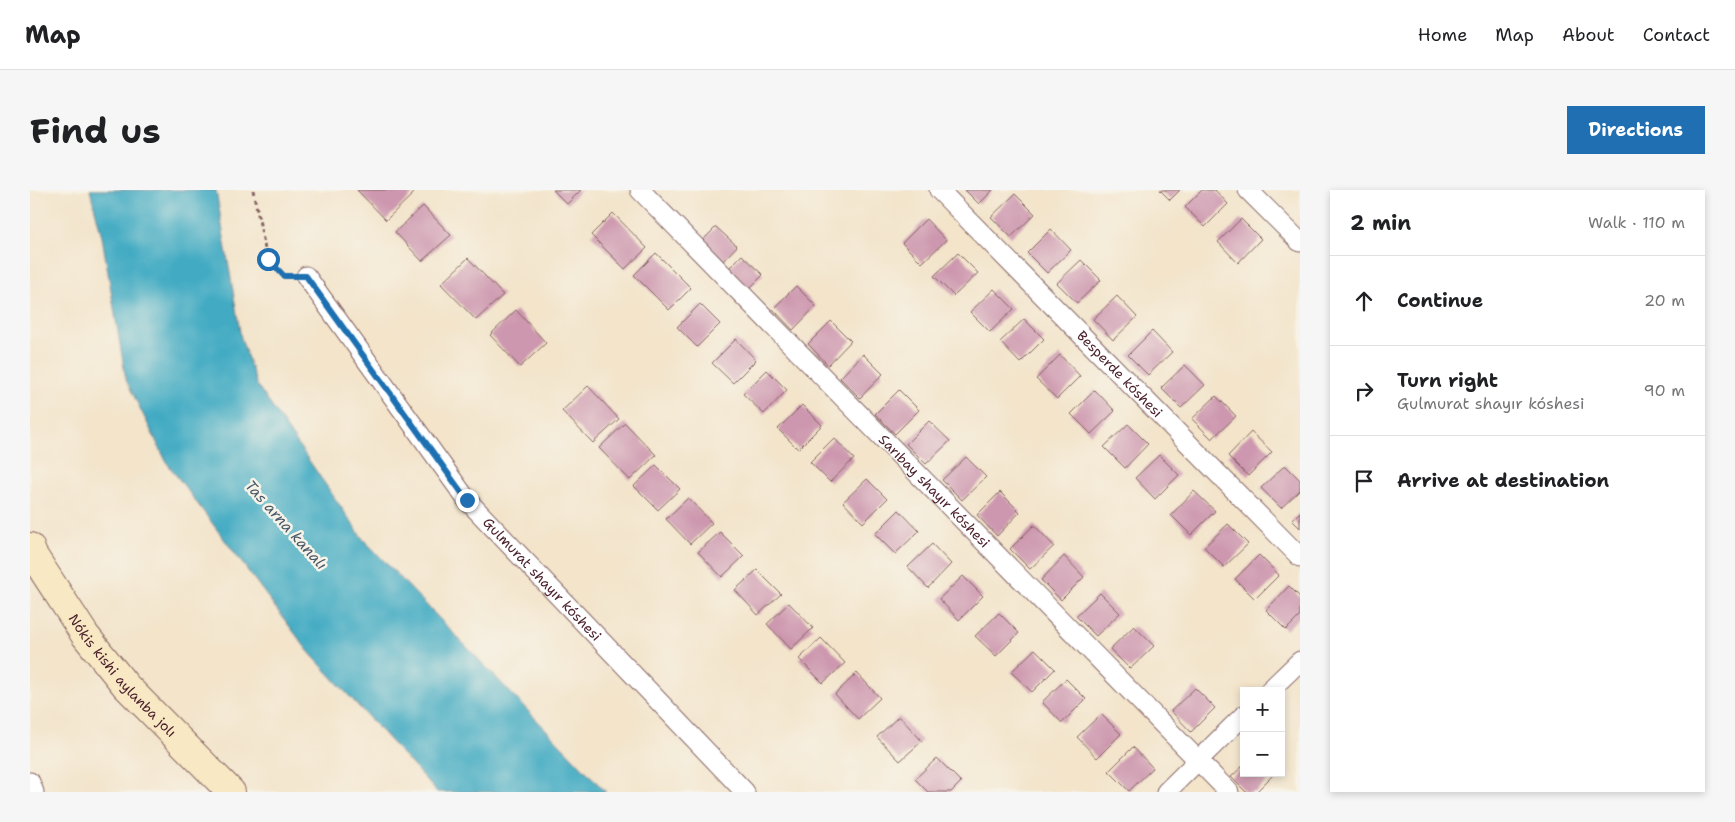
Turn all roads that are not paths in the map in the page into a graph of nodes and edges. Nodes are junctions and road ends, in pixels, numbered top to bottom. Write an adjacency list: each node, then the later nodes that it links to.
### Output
1 (640, 190): 11 (street, Sarıbay shayır kóshesi)
2 (939, 190): 7 (street, Besperde kóshesi)
3 (1248, 190): 4 (street)
4 (1300, 242)
5 (306, 276): 15 (street, Gulmurat shayır kóshesi)
6 (30, 546): 14 (main road, Nókis kishi aylanba jolı)
7 (1300, 557)
8 (1300, 661): 9 (street)
9 (1273, 687)
10 (1240, 719): 11 (street)
11 (1198, 760): 16 (street); 17 (street, Sarıbay shayır kóshesi)
12 (30, 782): 13 (street)
13 (34, 792)
14 (231, 792)
15 (745, 792)
16 (1166, 792)
17 (1229, 792)

